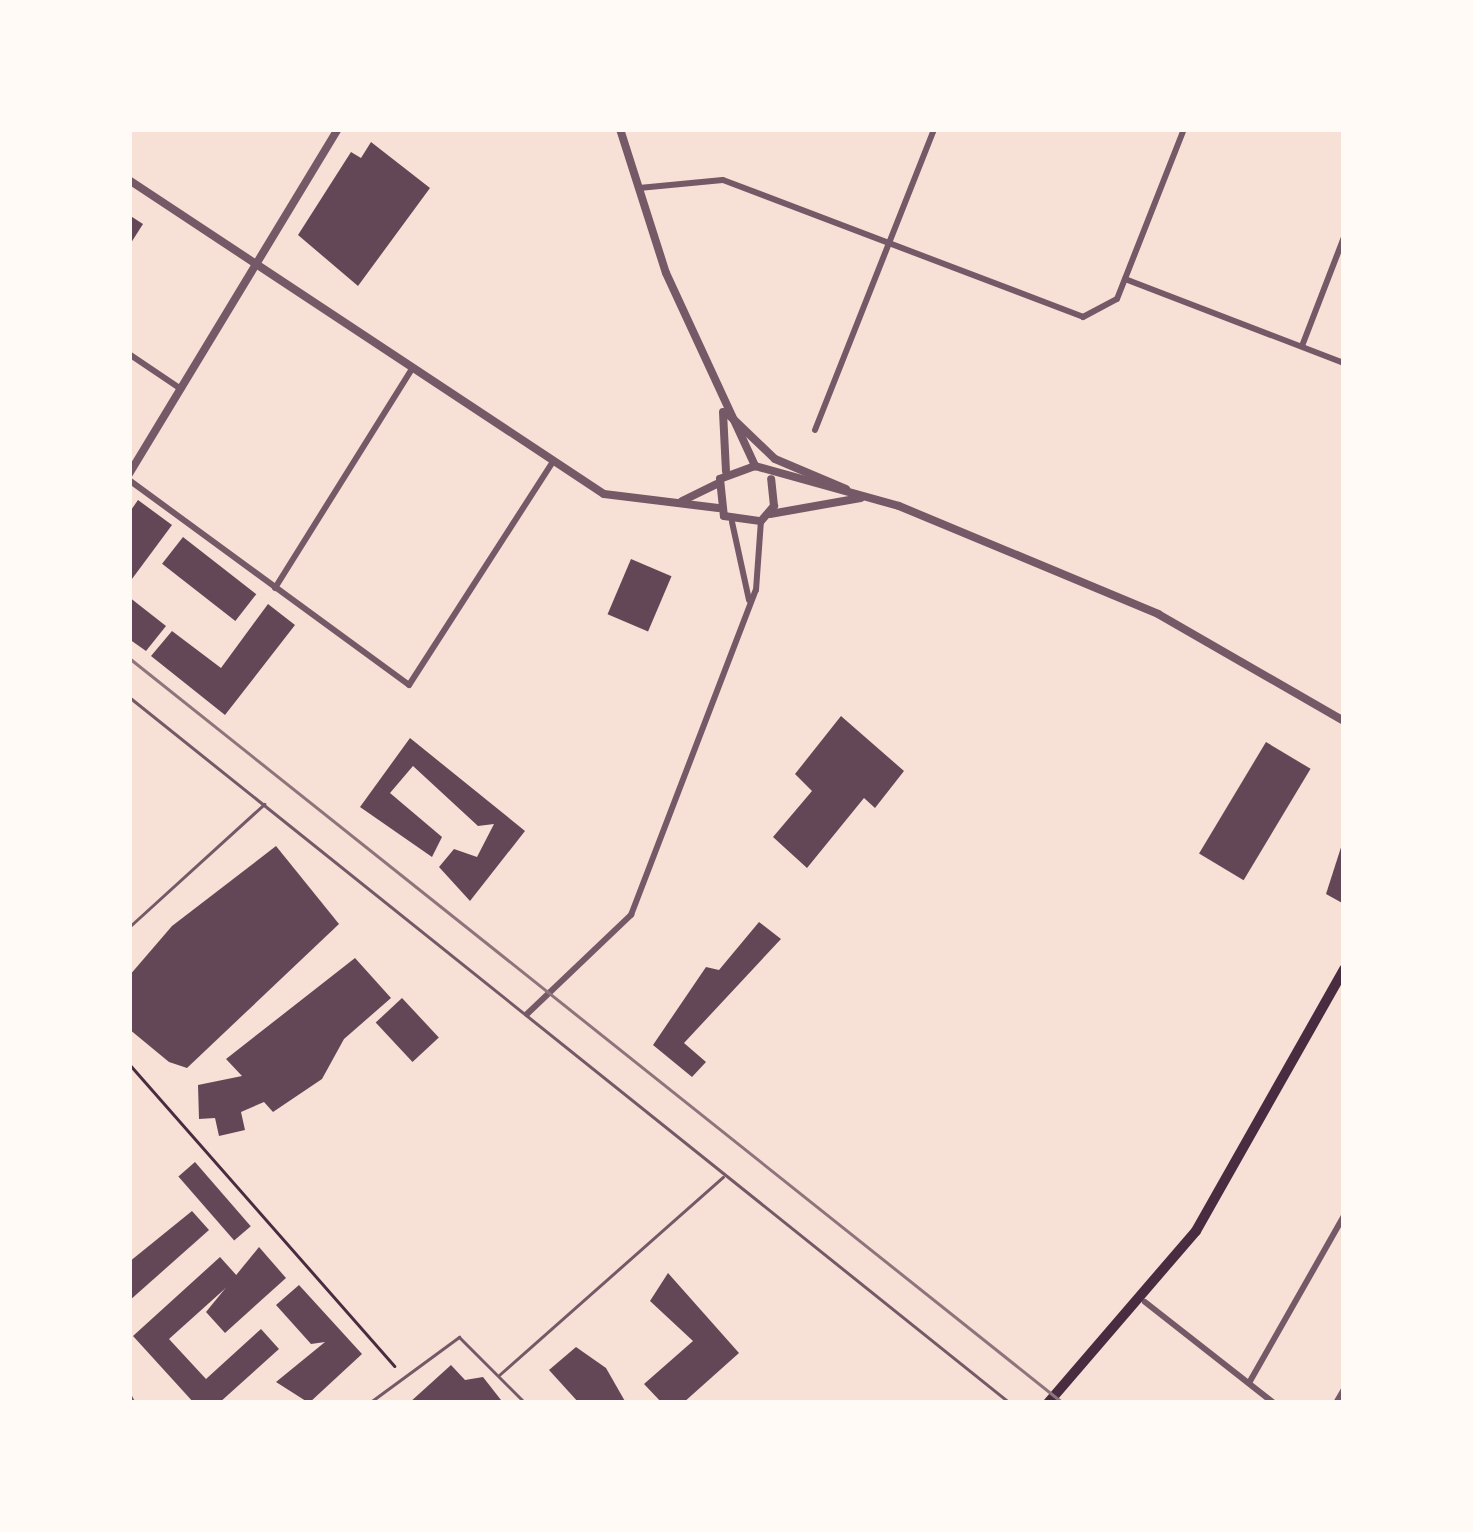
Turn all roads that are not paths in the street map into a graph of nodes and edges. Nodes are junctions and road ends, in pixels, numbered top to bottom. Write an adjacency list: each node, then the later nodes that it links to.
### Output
1 (338, 129): 9 (street)
2 (620, 129): 6 (street)
3 (934, 129): 8 (street)
4 (1184, 129): 10 (street)
5 (129, 180): 9 (street)
6 (639, 188): 8 (street); 16 (street)
7 (1344, 237): 11 (street)
8 (890, 244): 10 (street); 17 (street)
9 (257, 266): 14 (street); 15 (street)
10 (1125, 279): 11 (street)
11 (1302, 347): 13 (street)
12 (129, 354): 15 (street)
13 (1344, 363)
14 (411, 370): 18 (street); 30 (street)
15 (182, 389): 21 (street)
16 (723, 408): 19 (street); 20 (street); 24 (street)
17 (815, 430)
18 (552, 464): 26 (street); 30 (street)
19 (755, 466): 20 (street); 22 (street)
20 (726, 471): 23 (street)
21 (129, 477): 30 (street)
22 (771, 477): 24 (street); 28 (street)
23 (718, 484): 26 (street); 27 (street)
24 (853, 492): 25 (street)
25 (872, 498): 28 (street); 33 (street)
26 (664, 506): 27 (street)
27 (718, 508): 29 (street)
28 (765, 518): 29 (street); 31 (street)
29 (732, 522): 31 (street)
30 (275, 588)
31 (749, 601): 37 (street)
32 (129, 697): 34 (lane)
33 (1344, 721)
34 (264, 804): 35 (lane); 37 (lane)
35 (129, 927)
36 (1344, 969): 40 (main road)
37 (526, 1014): 38 (lane)
38 (725, 1175): 41 (lane); 49 (lane)
39 (1344, 1216): 42 (street)
40 (1144, 1301): 42 (street); 45 (main road)
41 (500, 1375): 47 (lane); 48 (lane)
42 (1249, 1383): 50 (street)
43 (1344, 1389): 51 (street)
44 (129, 1394): 46 (lane)
45 (1052, 1400)
46 (134, 1403)
47 (369, 1403)
48 (525, 1403)
49 (1010, 1403)
50 (1274, 1403)
51 (1336, 1403)

